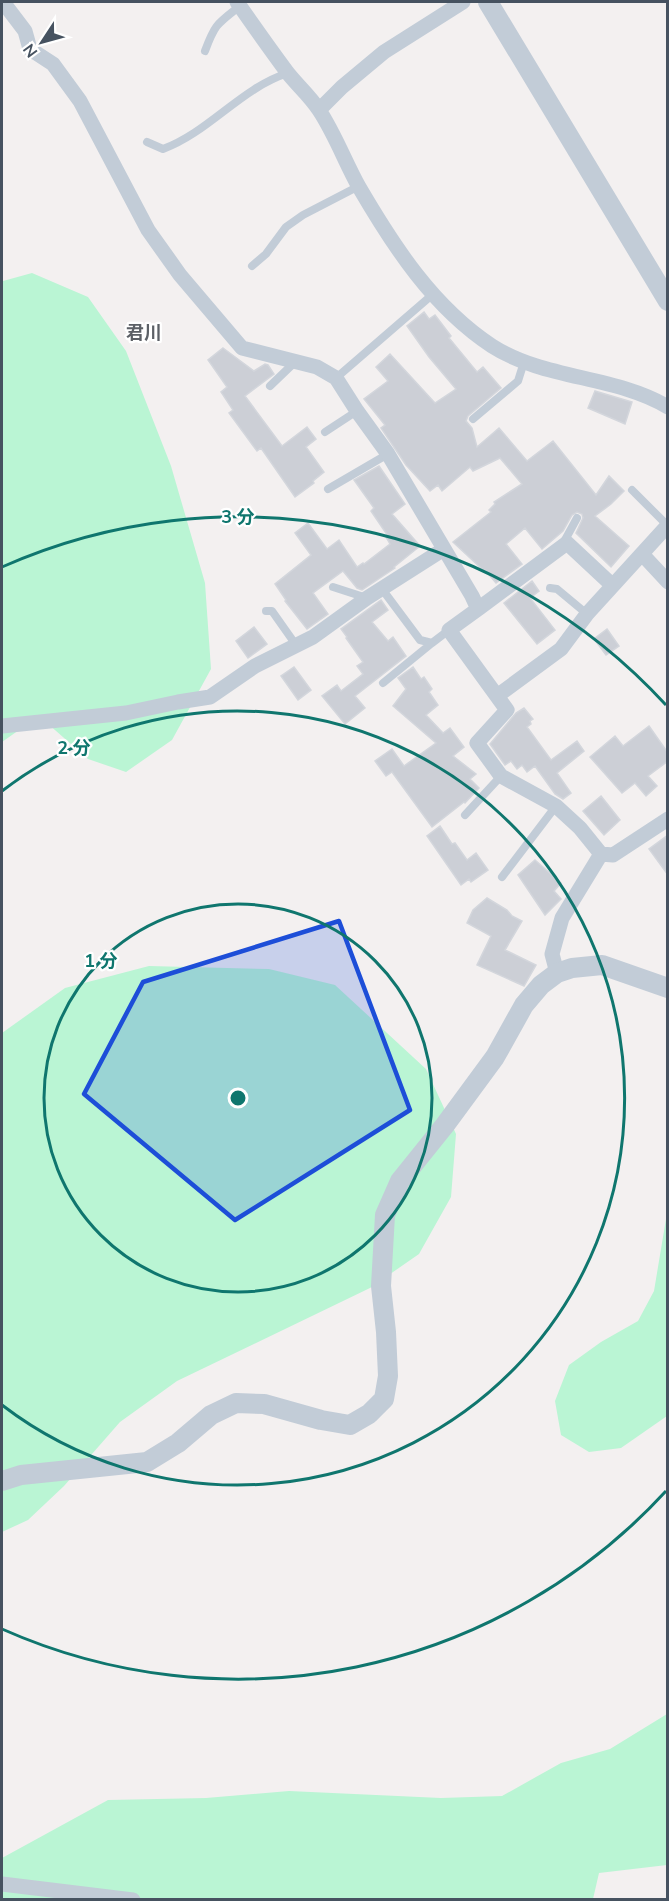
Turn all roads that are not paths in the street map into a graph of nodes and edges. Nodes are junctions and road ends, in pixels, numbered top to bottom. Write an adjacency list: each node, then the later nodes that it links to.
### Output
1 (3, 2): 13 (street)
2 (463, 2): 7 (street)
3 (488, 2): 12 (street)
4 (238, 4): 5 (lane); 6 (street)
5 (205, 51)
6 (288, 73): 7 (street); 8 (lane)
7 (319, 110): 9 (street)
8 (147, 142)
9 (359, 186): 10 (lane); 11 (street)
10 (252, 266)
11 (432, 295): 14 (street); 15 (lane)
12 (668, 301)
13 (296, 361): 15 (street); 16 (lane)
14 (524, 362): 17 (street); 19 (lane)
15 (336, 378): 18 (street)
16 (270, 386)
17 (668, 407)
18 (357, 411): 20 (lane); 21 (street)
19 (473, 419)
20 (325, 432)
21 (388, 454): 22 (lane); 27 (street)
22 (328, 489)
23 (632, 490): 25 (lane)
24 (577, 518): 26 (lane)
25 (667, 525): 28 (street)
26 (564, 546): 30 (street); 35 (street)
27 (444, 549): 33 (street); 35 (street)
28 (642, 554): 29 (street); 30 (street)
29 (668, 582)
30 (612, 585): 37 (street)
31 (333, 586): 34 (lane)
32 (550, 588): 37 (lane)
33 (382, 590): 34 (street); 39 (lane)
34 (367, 598): 40 (street)
35 (478, 609): 38 (street)
36 (266, 611): 40 (lane)
37 (587, 614): 42 (street)
38 (449, 630): 39 (lane); 42 (street)
39 (432, 643): 41 (lane)
40 (296, 645): 43 (street)
41 (383, 683)
42 (497, 696): 44 (street)
43 (2, 726)
44 (501, 776): 45 (street); 46 (lane)
45 (556, 806): 48 (street); 49 (lane)
46 (465, 815)
47 (668, 819): 48 (street)
48 (602, 854): 50 (street)
49 (502, 877)
50 (558, 973): 51 (street); 52 (street)
51 (668, 988)
52 (2, 1480)
53 (2, 1884): 54 (street)
54 (133, 1899)

